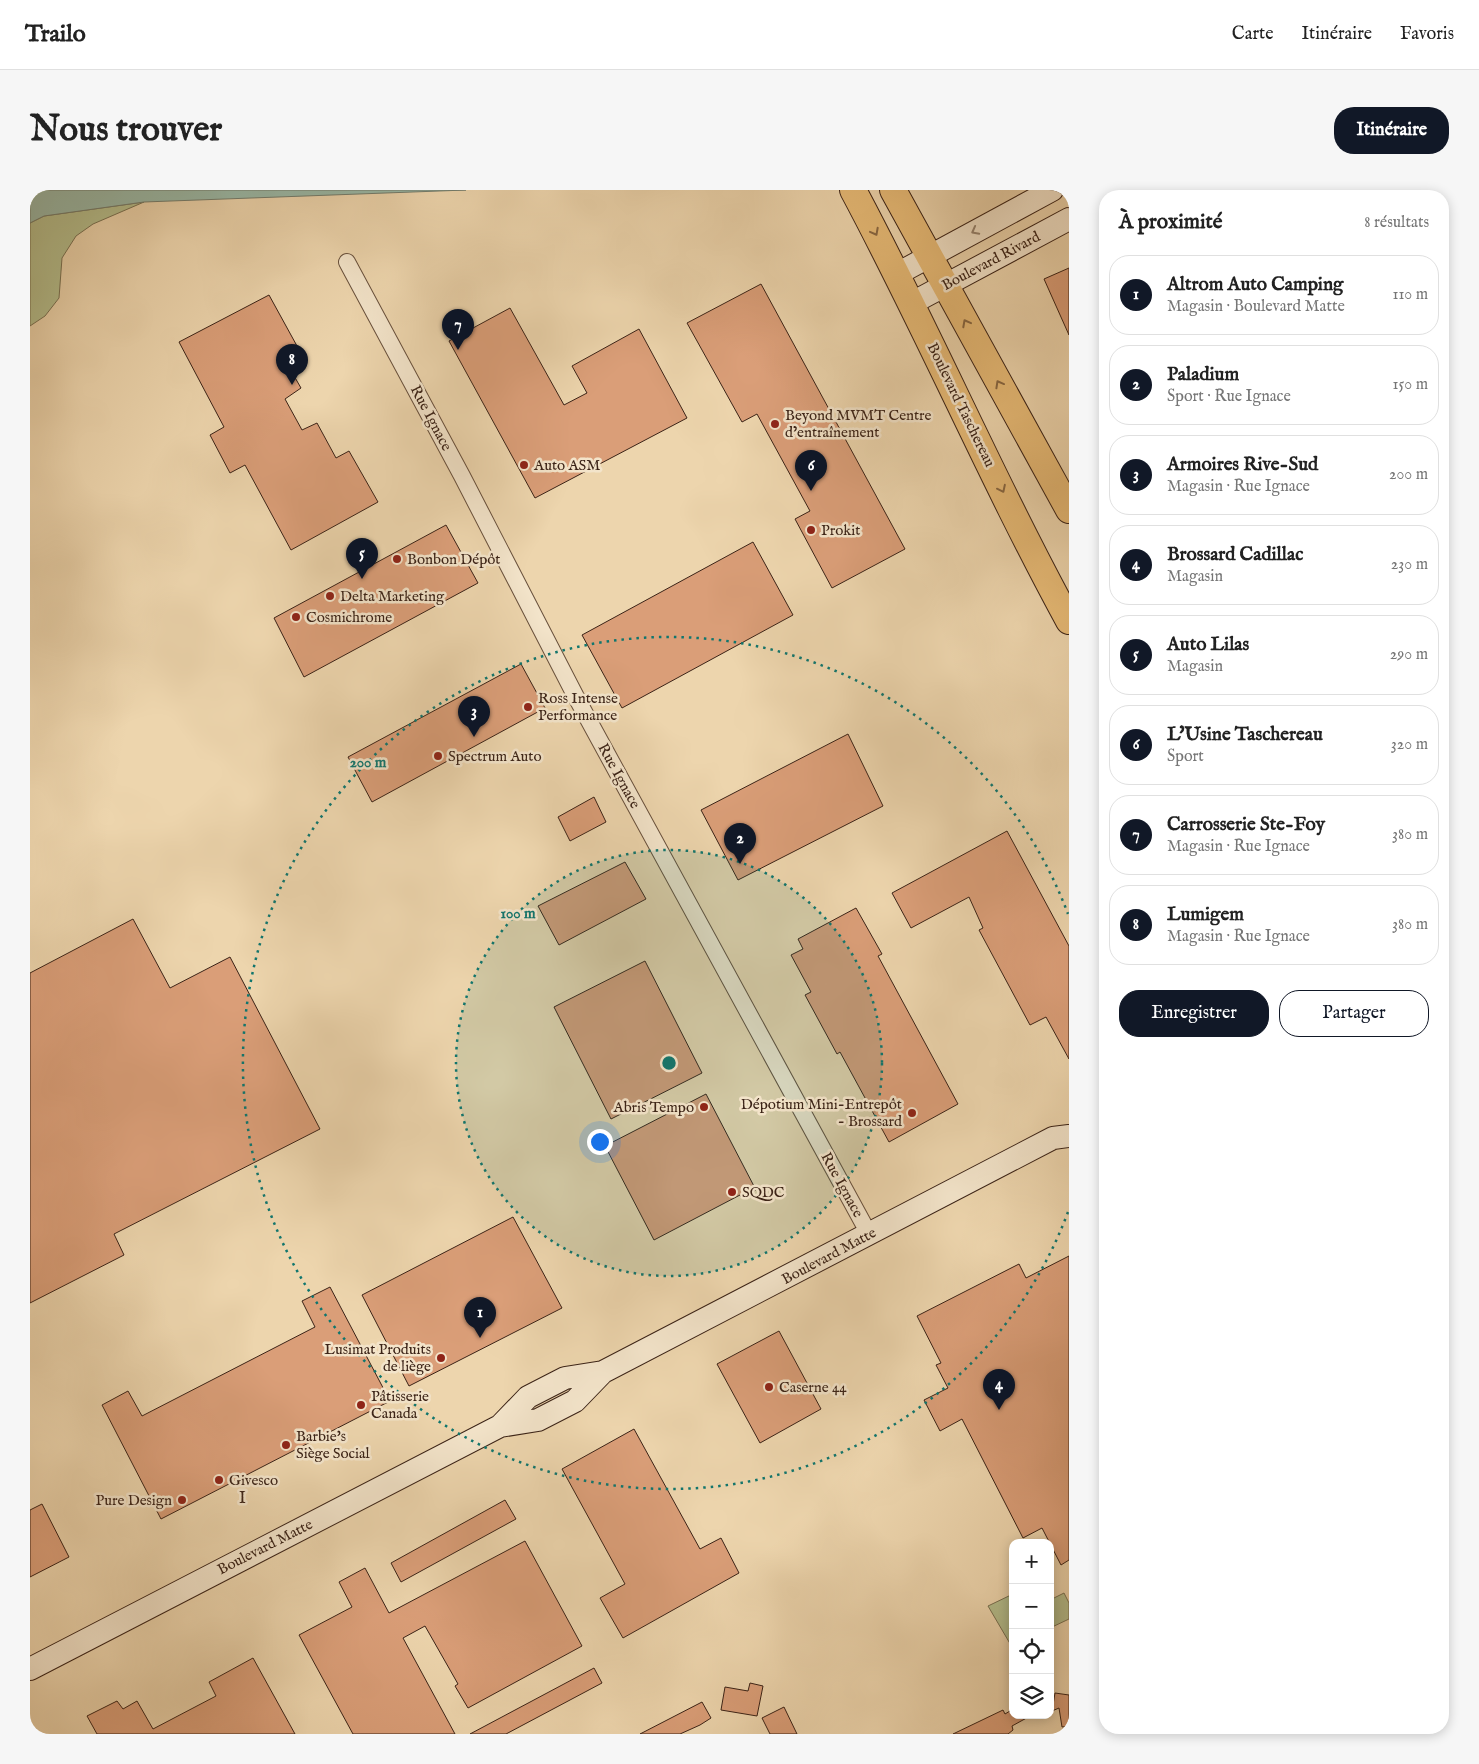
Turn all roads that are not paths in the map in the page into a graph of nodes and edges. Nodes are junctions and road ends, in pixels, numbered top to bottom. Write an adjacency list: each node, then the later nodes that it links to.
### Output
1 (853, 190): 7 (main road, Boulevard Taschereau, one-way to 7)
2 (893, 190): 5 (main road)
3 (1052, 190): 5 (main road, one-way to 5)
4 (1069, 219): 8 (main road, Boulevard Rivard)
5 (929, 257): 7 (main road); 8 (main road)
6 (347, 262): 13 (street, Rue Ignace)
7 (897, 274): 9 (main road, Boulevard Taschereau)
8 (945, 286): 9 (main road, Boulevard Rivard); 10 (main road, one-way to 8)
9 (912, 303): 11 (main road, Boulevard Taschereau, one-way to 11)
10 (1069, 510)
11 (1069, 620)
12 (1064, 1132): 13 (main road, Boulevard Matte)
13 (869, 1234): 14 (main road, Boulevard Matte)
14 (30, 1669)

